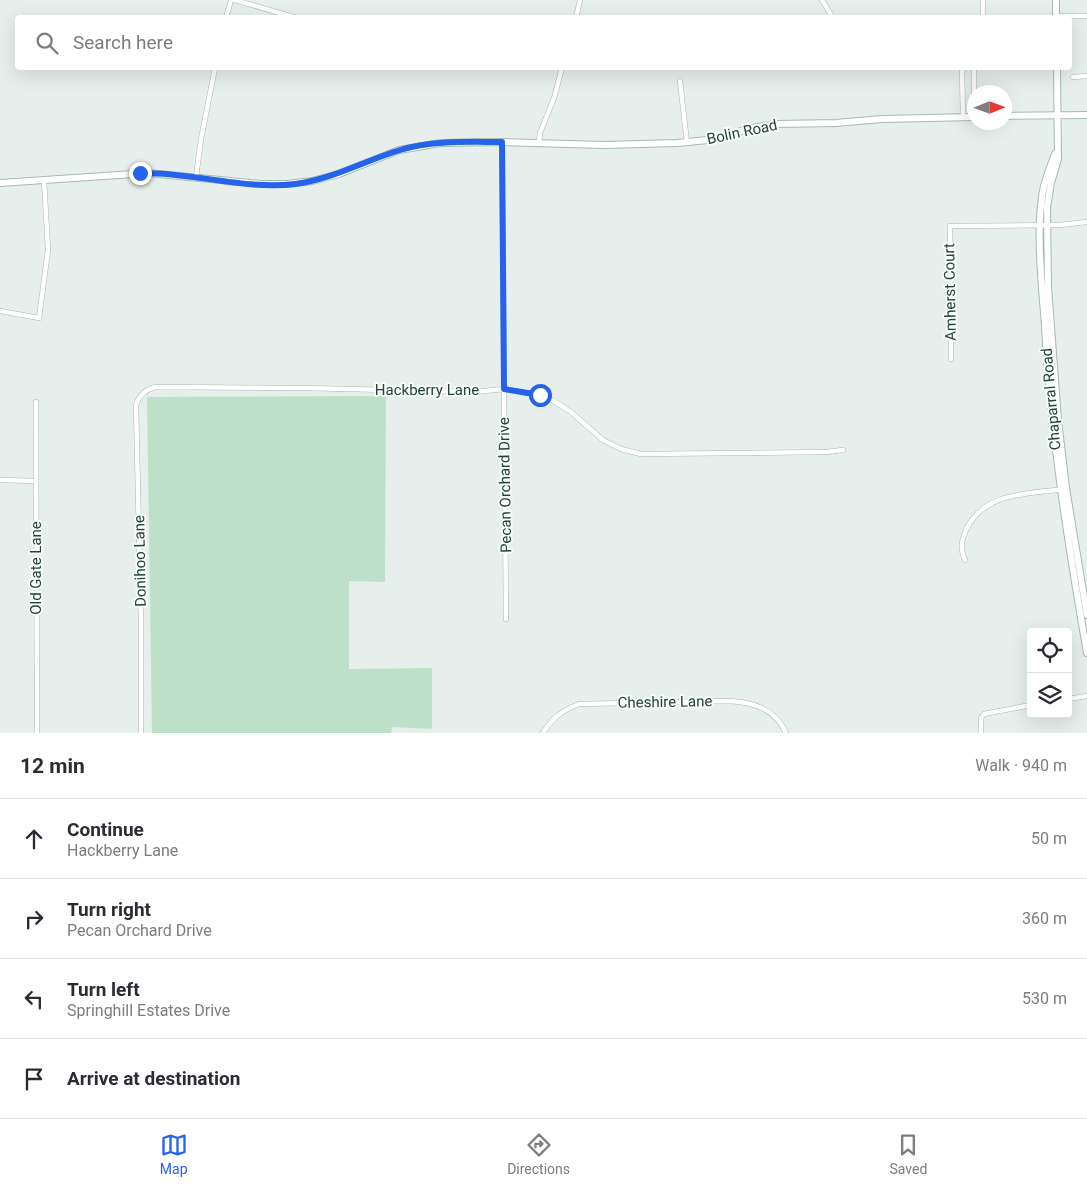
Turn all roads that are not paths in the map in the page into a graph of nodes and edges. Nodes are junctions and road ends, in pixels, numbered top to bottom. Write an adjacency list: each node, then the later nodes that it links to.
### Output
1 (233, 0): 6 (street); 7 (street)
2 (580, 0): 8 (street)
3 (822, 0): 9 (street)
4 (983, 0): 10 (street)
5 (1056, 0): 11 (street)
6 (227, 15)
7 (286, 15)
8 (577, 15)
9 (831, 15)
10 (982, 15)
11 (1056, 15)
12 (1072, 16): 13 (street)
13 (1087, 16)
14 (215, 70): 33 (street)
15 (561, 70): 32 (street)
16 (963, 70): 23 (street)
17 (974, 70): 22 (street)
18 (1057, 70): 27 (street, Chaparral Road)
19 (1087, 76): 20 (street)
20 (1073, 77)
21 (680, 81): 31 (street)
22 (974, 85)
23 (962, 100): 24 (street); 28 (street)
24 (967, 100)
25 (1087, 115): 27 (street)
26 (1012, 116): 27 (street)
27 (1058, 116): 37 (street, Chaparral Road)
28 (963, 117): 29 (street, Bolin Road); 31 (street, Bolin Road)
29 (967, 117)
30 (502, 142): 32 (street, Bolin Road); 33 (street, Bolin Road); 40 (street, Pecan Orchard Drive)
31 (687, 142): 32 (street, Bolin Road)
32 (539, 143)
33 (196, 177): 34 (street, Bolin Road)
34 (44, 180): 35 (street, Bolin Road); 38 (street)
35 (0, 183)
36 (1087, 222): 37 (street)
37 (1044, 226): 39 (street, Amherst Court); 46 (street, Chaparral Road)
38 (0, 311)
39 (951, 359)
40 (504, 389): 41 (street, Hackberry Lane); 43 (street, Hackberry Lane); 49 (street, Pecan Orchard Drive)
41 (144, 392): 55 (street, Donihoo Lane)
42 (36, 402): 45 (street, Old Gate Lane)
43 (843, 450)
44 (0, 480): 45 (street)
45 (36, 481): 54 (street, Old Gate Lane)
46 (1063, 489): 47 (street); 48 (street, Chaparral Road)
47 (964, 560)
48 (1085, 616): 50 (street, Chaparral Road)
49 (506, 618)
50 (1087, 653)
51 (1087, 696): 52 (street)
52 (1072, 698)
53 (1027, 706): 58 (street)
54 (37, 733)
55 (141, 733)
56 (543, 733): 57 (street, Cheshire Lane)
57 (786, 733)
58 (981, 733)

